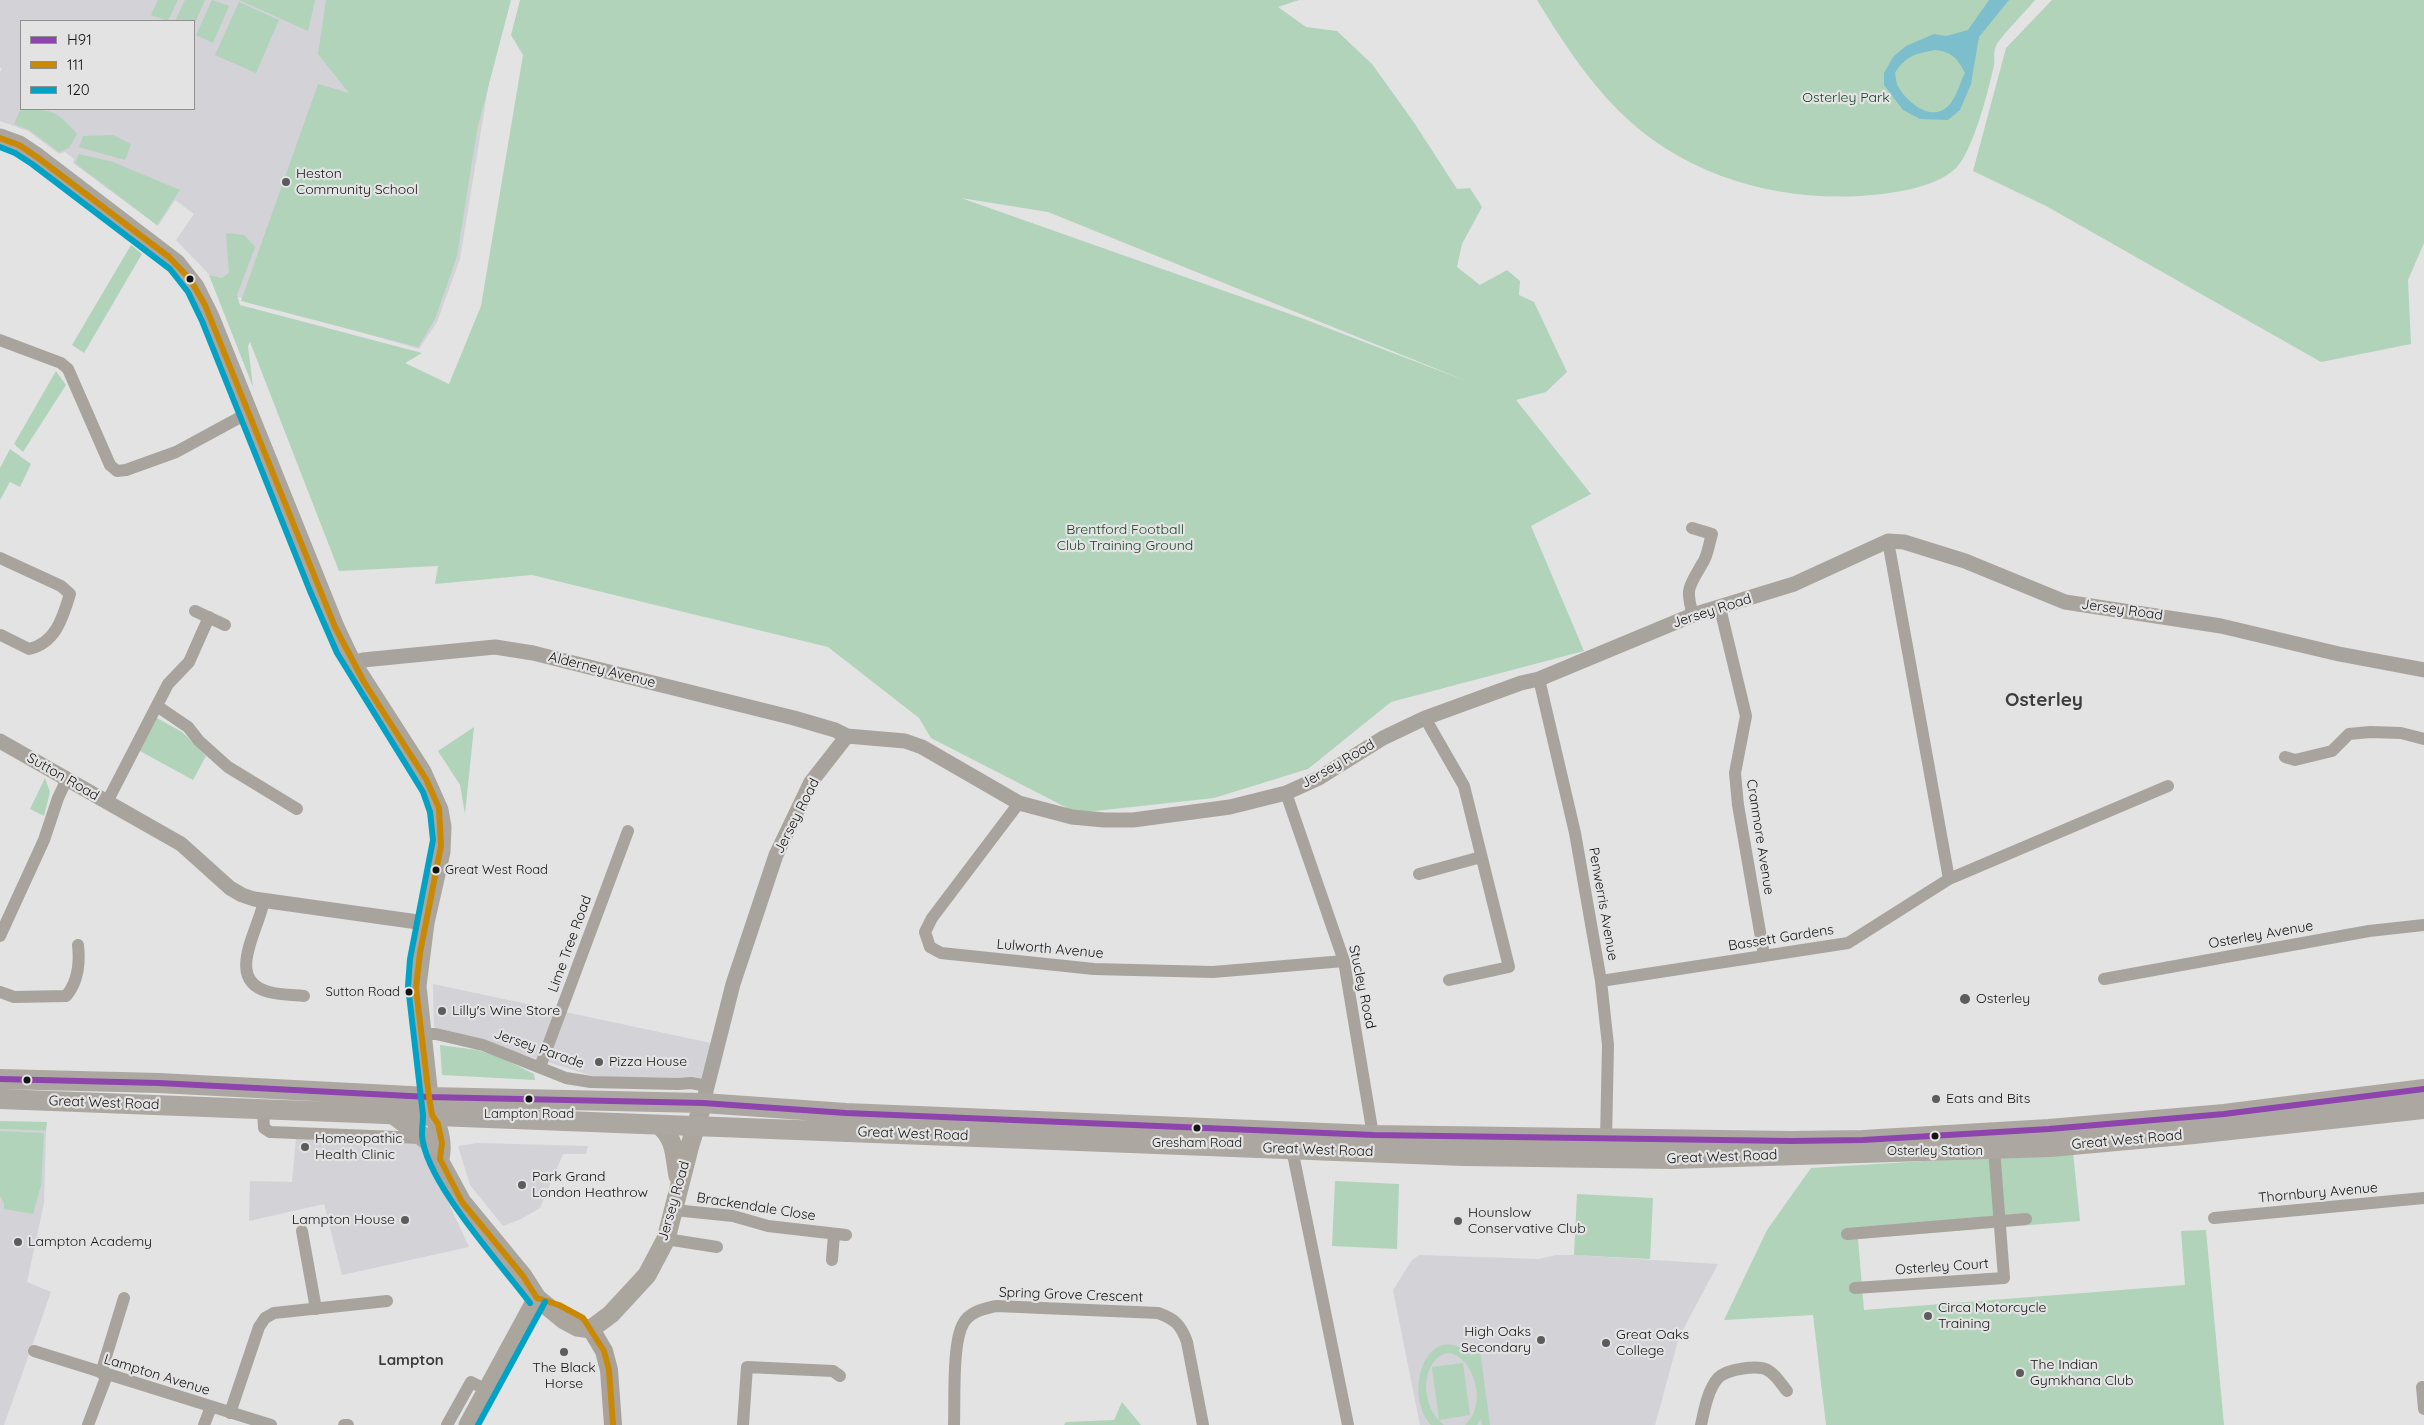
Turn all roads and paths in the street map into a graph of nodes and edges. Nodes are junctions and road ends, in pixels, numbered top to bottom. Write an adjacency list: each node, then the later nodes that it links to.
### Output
1 (0, 138): 3 (main road)
2 (0, 340): 3 (street)
3 (248, 413): 13 (main road)
4 (1692, 528): 9 (street)
5 (1888, 541): 7 (street, Jersey Road); 14 (street, Jersey Road); 31 (street)
6 (0, 558): 12 (street)
7 (1720, 608): 9 (street, Jersey Road); 37 (street, Cranmore Avenue)
8 (195, 610): 10 (street)
9 (1692, 616): 15 (street, Jersey Road)
10 (209, 617): 11 (street); 16 (street)
11 (225, 625)
12 (1, 635)
13 (352, 663): 18 (street, Alderney Avenue); 33 (main road)
14 (2424, 670)
15 (1539, 679): 17 (street, Jersey Road); 41 (street, Penwerris Avenue)
16 (157, 706): 25 (street); 27 (street)
17 (1425, 718): 24 (street, Jersey Road); 29 (street)
18 (847, 736): 26 (street, Jersey Road); 49 (street, Jersey Road)
19 (2424, 739): 21 (street)
20 (0, 742): 22 (street, Sutton Road)
21 (2285, 757)
22 (67, 779): 25 (street, Sutton Road); 35 (street)
23 (2168, 786): 31 (street, Bassett Gardens)
24 (1286, 792): 26 (street, Jersey Road); 38 (street, Stucley Road)
25 (107, 802): 32 (street, Sutton Road)
26 (1020, 803): 38 (street, Lulworth Avenue)
27 (297, 810)
28 (628, 831): 45 (street, Lime Tree Road)
29 (1481, 857): 30 (street); 40 (street)
30 (1419, 874)
31 (1949, 879): 37 (street, Bassett Gardens)
32 (264, 900): 33 (street, Sutton Road); 43 (street)
33 (425, 923): 44 (main road)
34 (2424, 925): 39 (street, Osterley Avenue)
35 (0, 936)
36 (78, 945): 42 (street)
37 (1764, 955): 41 (street, Bassett Gardens)
38 (1344, 962): 57 (street, Stucley Road)
39 (2104, 979)
40 (1449, 980)
41 (1601, 981): 58 (street, Penwerris Avenue)
42 (0, 992)
43 (304, 996)
44 (422, 1034): 45 (street, Jersey Parade); 51 (main road)
45 (540, 1067): 48 (street, Jersey Parade)
46 (0, 1079): 51 (highway, Great West Road)
47 (2424, 1090): 60 (highway, Great West Road)
48 (593, 1094): 49 (highway, Great West Road); 51 (highway, Great West Road); 55 (highway)
49 (706, 1094): 55 (main road, Jersey Road); 57 (highway, Great West Road)
50 (0, 1099): 54 (highway, Great West Road)
51 (430, 1106): 53 (highway, Great West Road); 56 (highway, Great West Road); 59 (main road)
52 (2424, 1109): 63 (highway, Great West Road)
53 (393, 1114): 54 (highway, Great West Road); 59 (highway)
54 (263, 1116): 59 (street, Great West Road)
55 (696, 1125): 56 (highway, Great West Road); 62 (highway, Great West Road); 64 (main road, Jersey Road)
56 (660, 1126): 64 (main road)
57 (1373, 1135): 58 (highway, Great West Road)
58 (1606, 1139): 61 (highway, Great West Road)
59 (431, 1147): 77 (main road)
60 (1858, 1147): 61 (highway, Great West Road); 63 (highway, Great West Road)
61 (1785, 1148): 62 (highway, Great West Road)
62 (1292, 1149): 99 (street)
63 (1994, 1149): 69 (street, Osterley Court)
64 (679, 1184): 66 (main road, Jersey Road)
65 (2424, 1198): 67 (street, Thornbury Avenue)
66 (674, 1210): 72 (main road, Jersey Road); 74 (street, Brackendale Close)
67 (2214, 1218)
68 (2026, 1219): 69 (street)
69 (2000, 1222): 71 (street); 75 (street, Osterley Court)
70 (302, 1231): 79 (street)
71 (1847, 1234)
72 (666, 1239): 73 (street); 80 (main road, Jersey Road)
73 (717, 1247)
74 (832, 1260)
75 (1855, 1288)
76 (124, 1298): 82 (street)
77 (537, 1298): 80 (main road); 85 (main road)
78 (387, 1302): 79 (street)
79 (316, 1309): 89 (street)
80 (591, 1329): 95 (main road)
81 (34, 1351): 82 (street, Lampton Avenue)
82 (104, 1374): 87 (street, Lampton Avenue); 90 (street)
83 (840, 1376): 96 (street)
84 (2422, 1387): 88 (street)
85 (487, 1390): 93 (street); 94 (main road)
86 (1787, 1391): 100 (street)
87 (211, 1407): 89 (street, Lampton Avenue); 91 (street)
88 (2424, 1409)
89 (230, 1412): 92 (street, Lampton Avenue)
90 (88, 1425)
91 (204, 1425)
92 (271, 1425)
93 (447, 1425)
94 (468, 1425)
95 (613, 1425)
96 (743, 1425)
97 (954, 1425): 98 (street, Spring Grove Crescent)
98 (1203, 1425)
99 (1348, 1425)
100 (1701, 1425)

